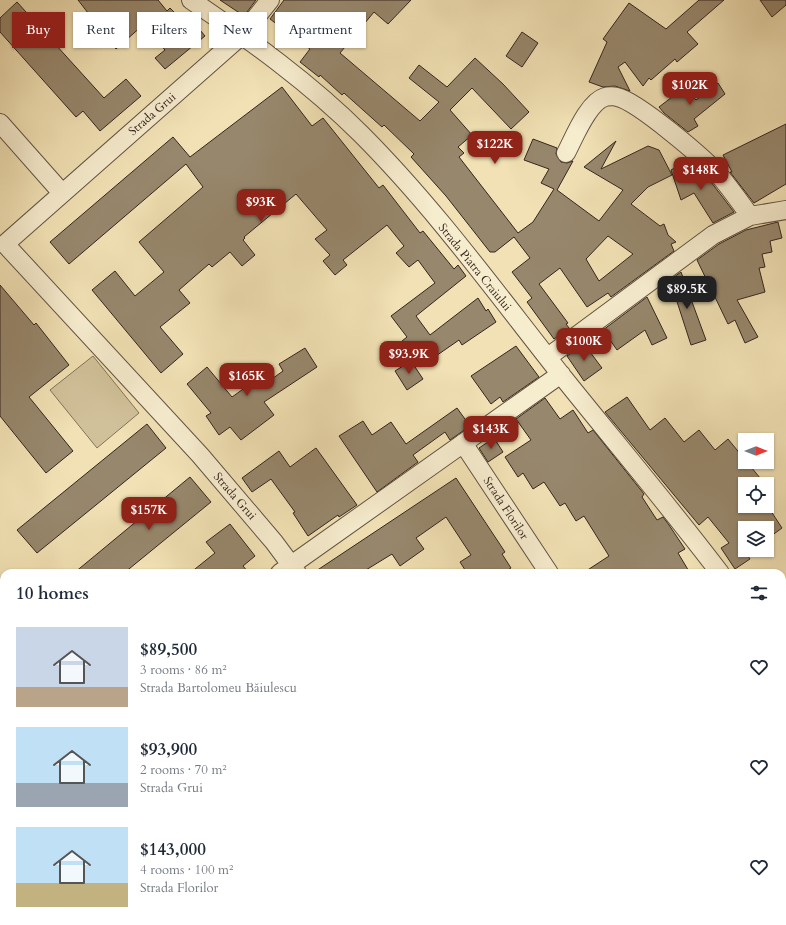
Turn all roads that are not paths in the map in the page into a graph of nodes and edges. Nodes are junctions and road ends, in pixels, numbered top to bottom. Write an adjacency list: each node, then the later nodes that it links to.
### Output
1 (191, 0): 3 (street, Strada Piatra Craiului)
2 (270, 0): 4 (street, Strada Grui)
3 (209, 12)
4 (260, 12)
5 (227, 48): 9 (street, Strada Grui)
6 (259, 48): 12 (street, Strada Piatra Craiului)
7 (0, 123): 9 (street)
8 (566, 153): 11 (street)
9 (62, 193): 15 (street, Strada Grui)
10 (786, 210): 11 (street)
11 (750, 216): 12 (street)
12 (548, 357): 13 (street, Strada Piatra Craiului)
13 (561, 374): 14 (street, Strada Grui); 18 (street, Strada Piatra Craiului)
14 (463, 443): 16 (street, Strada Grui); 17 (street, Strada Florilor)
15 (288, 569)
16 (290, 569)
17 (544, 569)
18 (717, 569)

